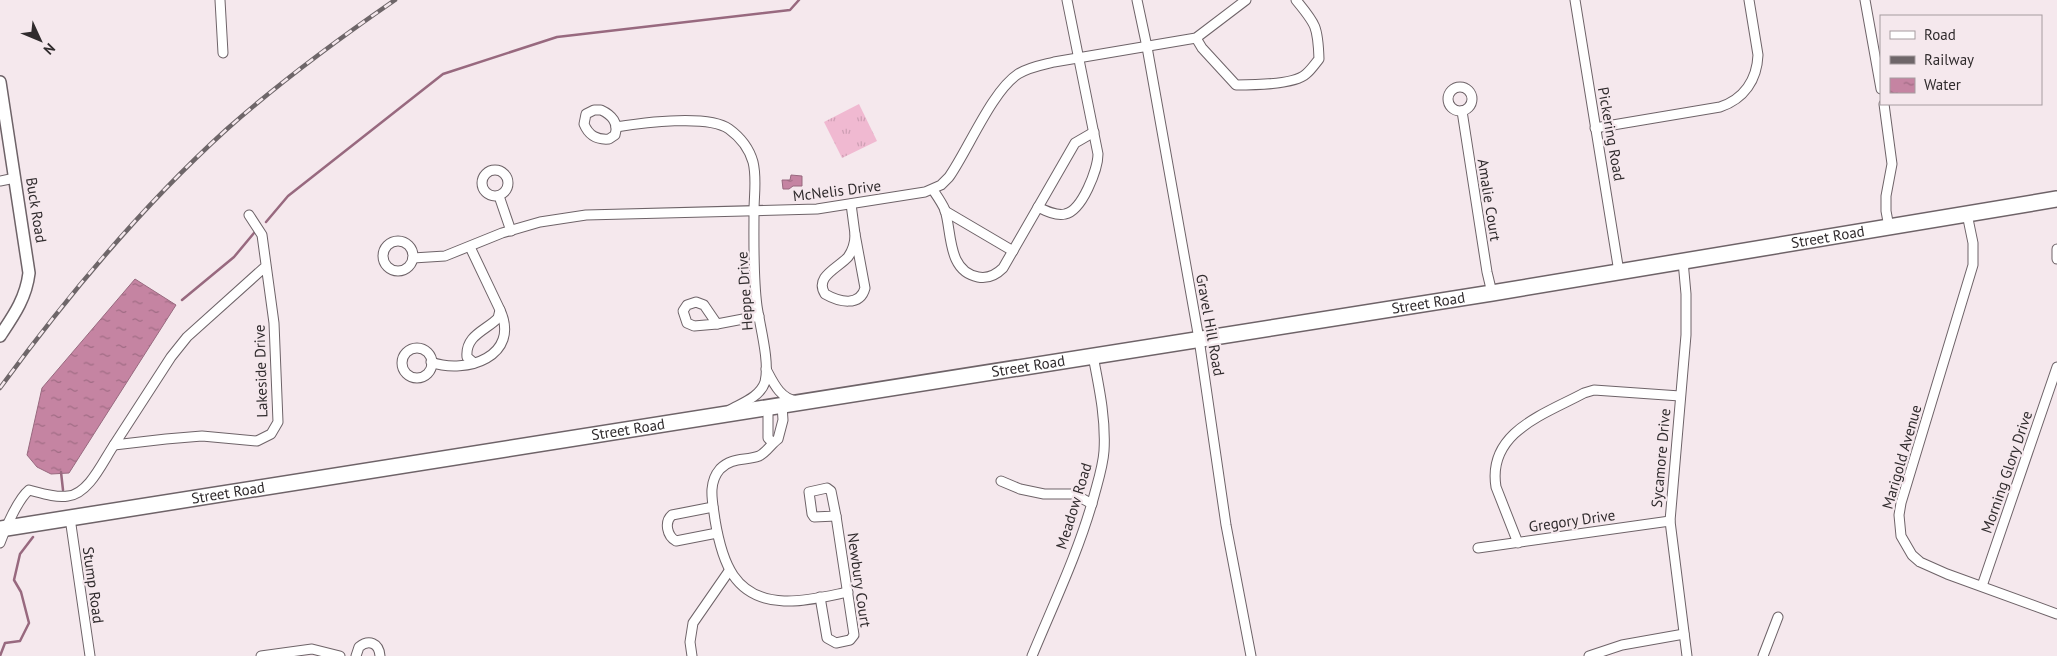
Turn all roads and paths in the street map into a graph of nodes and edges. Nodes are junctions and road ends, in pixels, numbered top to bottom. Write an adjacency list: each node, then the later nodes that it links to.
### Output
1 (220, 0): 11 (street)
2 (1067, 0): 12 (street)
3 (1137, 0): 10 (street, Gravel Hill Road)
4 (1246, 0): 9 (street)
5 (1296, 0): 9 (street)
6 (1575, 0): 18 (street, Pickering Road)
7 (1749, 0): 18 (street)
8 (1866, 0): 14 (street)
9 (1196, 38): 10 (street)
10 (1147, 47): 12 (street); 48 (street, Gravel Hill Road)
11 (223, 53)
12 (1079, 58): 19 (street); 23 (street)
13 (0, 82): 20 (street, Buck Road)
14 (1880, 83)
15 (1884, 105): 32 (street)
16 (1462, 111): 43 (street, Amalie Court)
17 (616, 127): 28 (street, Heppe Drive)
18 (1595, 128): 42 (street, Pickering Road)
19 (1094, 132): 27 (street); 27 (street)
20 (4, 134): 21 (street, Buck Road)
21 (16, 178): 22 (street); 47 (street, Buck Road)
22 (0, 181)
23 (933, 190): 26 (street, McNelis Drive); 29 (street)
24 (499, 196): 33 (street)
25 (2057, 199): 30 (main road, Street Road)
26 (851, 204): 28 (street, McNelis Drive); 34 (street)
27 (1038, 207): 37 (street)
28 (754, 212): 33 (street, McNelis Drive); 45 (street, Heppe Drive)
29 (945, 212): 37 (street); 37 (street)
30 (1967, 214): 32 (main road, Street Road); 72 (street, Marigold Avenue)
31 (249, 215): 41 (street, Lakeside Drive)
32 (1889, 227): 40 (main road, Street Road)
33 (510, 231): 35 (street, McNelis Drive)
34 (855, 234): 34 (street)
35 (470, 247): 38 (street, McNelis Drive); 44 (street)
36 (2057, 249): 39 (street)
37 (1013, 250)
38 (414, 258)
39 (2057, 259)
40 (1683, 261): 42 (main road, Street Road); 54 (street, Sycamore Drive)
41 (266, 266): 59 (street); 59 (street, Lakeside Drive)
42 (1619, 272): 43 (main road, Street Road)
43 (1492, 293): 48 (main road, Street Road)
44 (500, 310): 50 (street); 50 (street)
45 (759, 316): 46 (street); 53 (street, Heppe Drive)
46 (717, 324)
47 (0, 336)
48 (1199, 339): 49 (main road, Street Road); 85 (street, Gravel Hill Road)
49 (1093, 356): 55 (main road, Street Road); 61 (street, Meadow Road)
50 (471, 361): 51 (street)
51 (431, 362)
52 (2057, 367): 72 (street, Morning Glory Drive)
53 (766, 368): 55 (street, Heppe Drive); 57 (street, Heppe Drive)
54 (1680, 396): 65 (street, Sycamore Drive); 68 (street)
55 (805, 402): 56 (main road, Street Road)
56 (775, 406): 57 (main road, Street Road); 58 (street); 58 (street)
57 (721, 415): 64 (main road, Street Road)
58 (772, 442): 62 (street)
59 (114, 445): 66 (street)
60 (1001, 481): 61 (street)
61 (1092, 504): 84 (street, Meadow Road)
62 (713, 507): 67 (street); 67 (street)
63 (836, 516): 73 (street, Newbury Court)
64 (70, 518): 66 (main road, Street Road); 78 (street, Stump Road)
65 (1670, 522): 68 (street, Gregory Drive); 77 (street, Sycamore Drive)
66 (3, 528): 69 (street)
67 (717, 533): 71 (street)
68 (1518, 542): 70 (street, Gregory Drive)
69 (0, 543)
70 (1478, 548)
71 (729, 571): 74 (street); 83 (street)
72 (1982, 586): 75 (street, Marigold Avenue)
73 (848, 592): 74 (street); 74 (street, Newbury Court)
74 (820, 597)
75 (2057, 614)
76 (1778, 617): 88 (street)
77 (1684, 634): 86 (street); 87 (street, Sycamore Drive)
78 (90, 656)
79 (261, 656): 80 (street)
80 (340, 656)
81 (356, 656): 82 (street)
82 (380, 656)
83 (692, 656)
84 (1032, 656)
85 (1251, 656)
86 (1589, 656)
87 (1687, 656)
88 (1763, 656)

